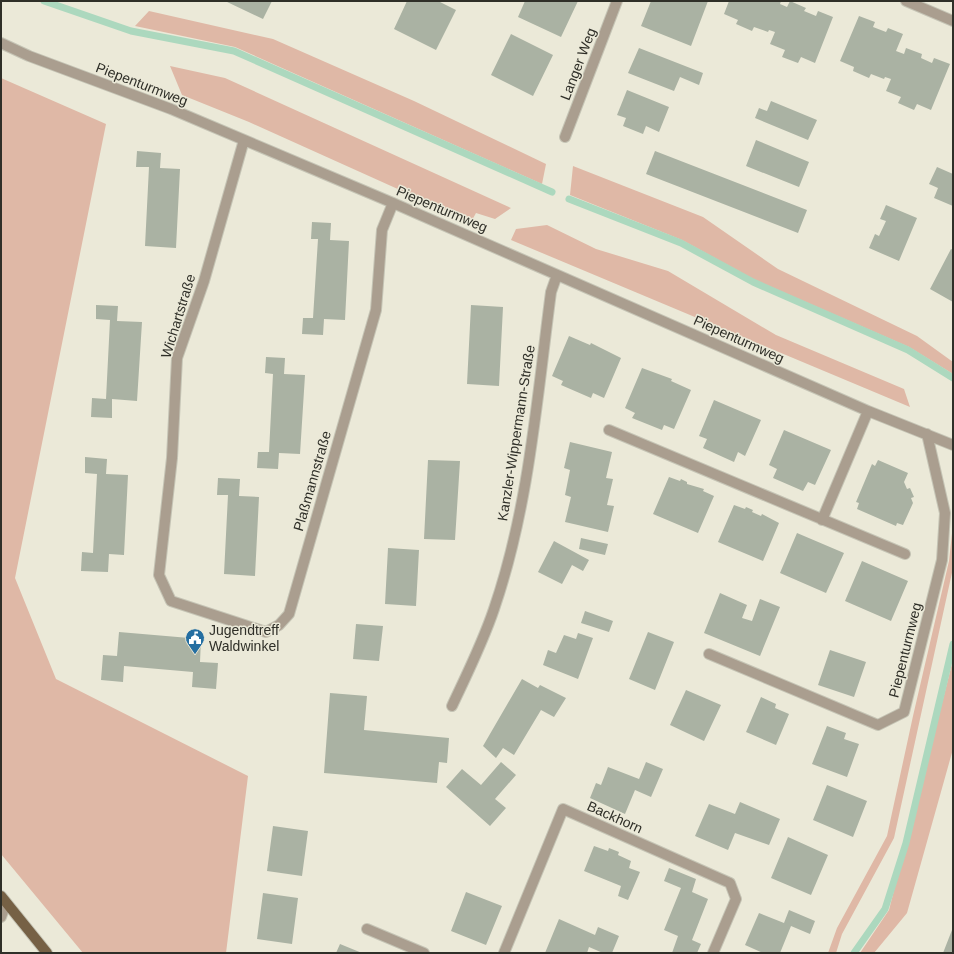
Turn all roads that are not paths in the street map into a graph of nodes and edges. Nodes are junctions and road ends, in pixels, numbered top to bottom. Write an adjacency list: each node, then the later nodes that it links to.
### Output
1 (617, 1): 5 (street, Langer Weg)
2 (906, 1): 3 (street)
3 (953, 20)
4 (1, 42): 6 (street, Piepenturmweg)
5 (565, 136)
6 (244, 140): 7 (street, Piepenturmweg); 15 (street, Wichartstraße)
7 (393, 203): 8 (street, Piepenturmweg); 15 (street, Plaßmannstraße)
8 (558, 275): 9 (street, Piepenturmweg); 17 (street, Kanzler-Wippermann-Straße)
9 (868, 411): 11 (street, Piepenturmweg); 13 (street)
10 (609, 430): 13 (street)
11 (927, 434): 12 (street, Piepenturmweg); 16 (street, Piepenturmweg)
12 (949, 443)
13 (822, 520): 14 (street)
14 (905, 554)
15 (159, 576)
16 (708, 654)
17 (452, 706)
18 (3, 899): 19 (street); 21 (main road)
19 (1, 916)
20 (366, 929): 22 (street)
21 (47, 953)
22 (424, 953)
23 (504, 953): 24 (street, Backhorn)
24 (713, 953)

